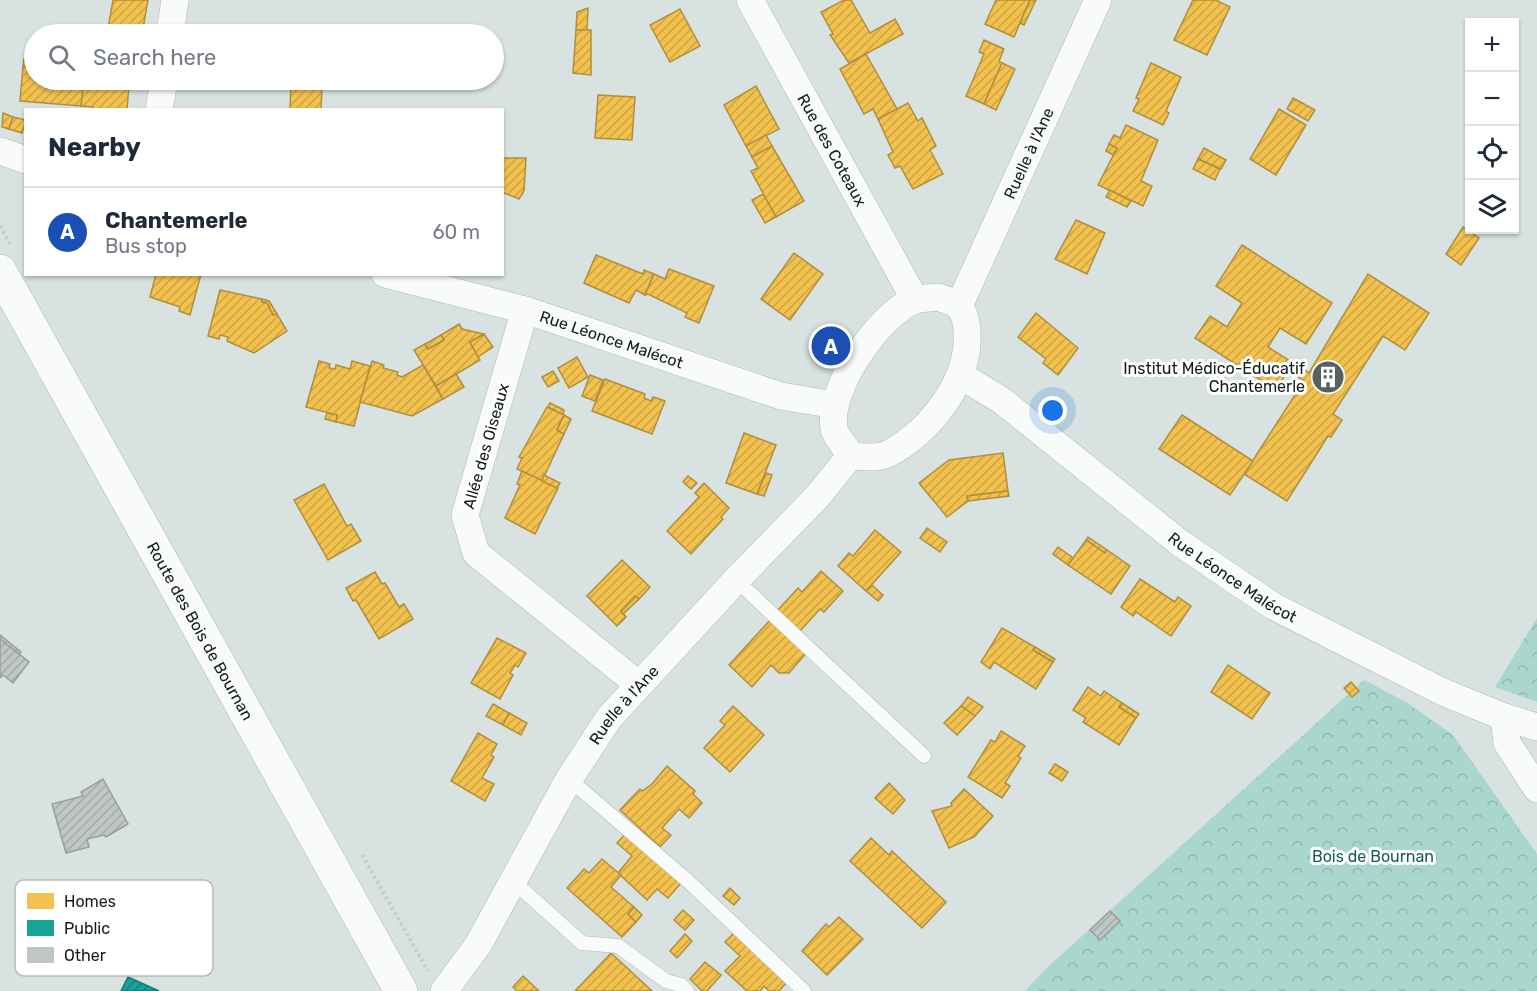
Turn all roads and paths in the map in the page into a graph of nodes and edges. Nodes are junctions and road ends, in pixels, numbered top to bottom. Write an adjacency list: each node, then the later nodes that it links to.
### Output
1 (175, 0): 4 (street)
2 (1098, 0): 12 (street, Ruelle à l'Ane)
3 (754, 1): 11 (street, Rue des Coteaux)
4 (171, 24)
5 (162, 90): 6 (street)
6 (159, 108)
7 (0, 152): 8 (street)
8 (24, 159)
9 (0, 271): 25 (street, Route des Bois de Bournan)
10 (393, 276): 13 (street, Rue Léonce Malécot)
11 (915, 300): 12 (street); 15 (street)
12 (959, 306): 14 (street)
13 (525, 310): 15 (street, Rue Léonce Malécot); 18 (street, Allée des Oiseaux)
14 (960, 375): 16 (street); 19 (street, Rue Léonce Malécot)
15 (835, 405): 16 (street)
16 (851, 455): 17 (street, Ruelle à l'Ane)
17 (736, 580): 18 (street, Ruelle à l'Ane); 21 (lane)
18 (639, 685): 22 (street, Ruelle à l'Ane)
19 (1504, 717): 20 (street, Rue Léonce Malécot); 23 (street)
20 (1537, 727)
21 (924, 756)
22 (569, 779): 24 (street, Ruelle à l'Ane); 28 (lane)
23 (1537, 789)
24 (513, 881): 26 (street, Ruelle à l'Ane); 27 (lane)
25 (401, 991)
26 (444, 991)
27 (687, 991)
28 (804, 991)

